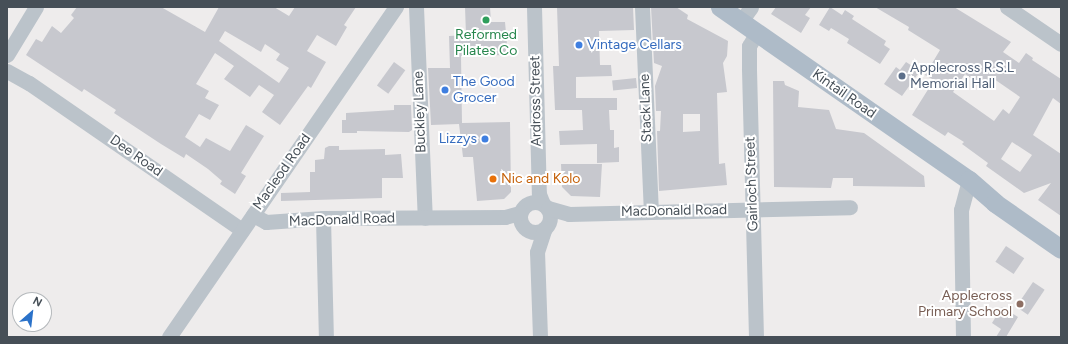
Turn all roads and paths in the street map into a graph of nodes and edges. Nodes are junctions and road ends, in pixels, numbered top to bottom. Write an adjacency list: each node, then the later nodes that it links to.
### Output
1 (36, 7): 9 (street)
2 (396, 7): 23 (street, Macleod Road)
3 (416, 7): 25 (street, Buckley Lane)
4 (534, 7): 19 (street, Ardross Street)
5 (642, 7): 20 (street, Stack Lane)
6 (720, 7): 8 (main road, Kintail Road)
7 (1007, 7): 12 (street)
8 (746, 14): 10 (main road, Kintail Road)
9 (19, 32): 11 (street); 13 (street)
10 (757, 32): 17 (main road, Kintail Road); 21 (street, Gairloch Street)
11 (7, 41)
12 (1061, 44)
13 (7, 55)
14 (7, 62): 16 (street, Dee Road)
15 (7, 71): 16 (street, Dee Road)
16 (29, 83): 27 (street, Dee Road)
17 (969, 180): 28 (main road, Kintail Road); 29 (main road, Kintail Road); 35 (street)
18 (850, 207): 21 (street, MacDonald Road)
19 (532, 210): 22 (street, MacDonald Road); 25 (street, MacDonald Road); 26 (street); 26 (street); 30 (street, Ardross Street)
20 (651, 210): 21 (street, MacDonald Road); 22 (street, MacDonald Road)
21 (752, 210): 34 (street, Gairloch Street)
22 (569, 214): 26 (street, MacDonald Road)
23 (252, 215): 24 (street, MacDonald Road); 27 (street, Macleod Road)
24 (323, 218): 25 (street, MacDonald Road); 32 (street)
25 (425, 218)
26 (547, 226): 30 (street, Ardross Street)
27 (242, 230): 31 (street, Macleod Road)
28 (1061, 236)
29 (1061, 249)
30 (537, 252): 33 (street, Ardross Street)
31 (169, 337)
32 (326, 337)
33 (540, 337)
34 (756, 337)
35 (964, 337)

